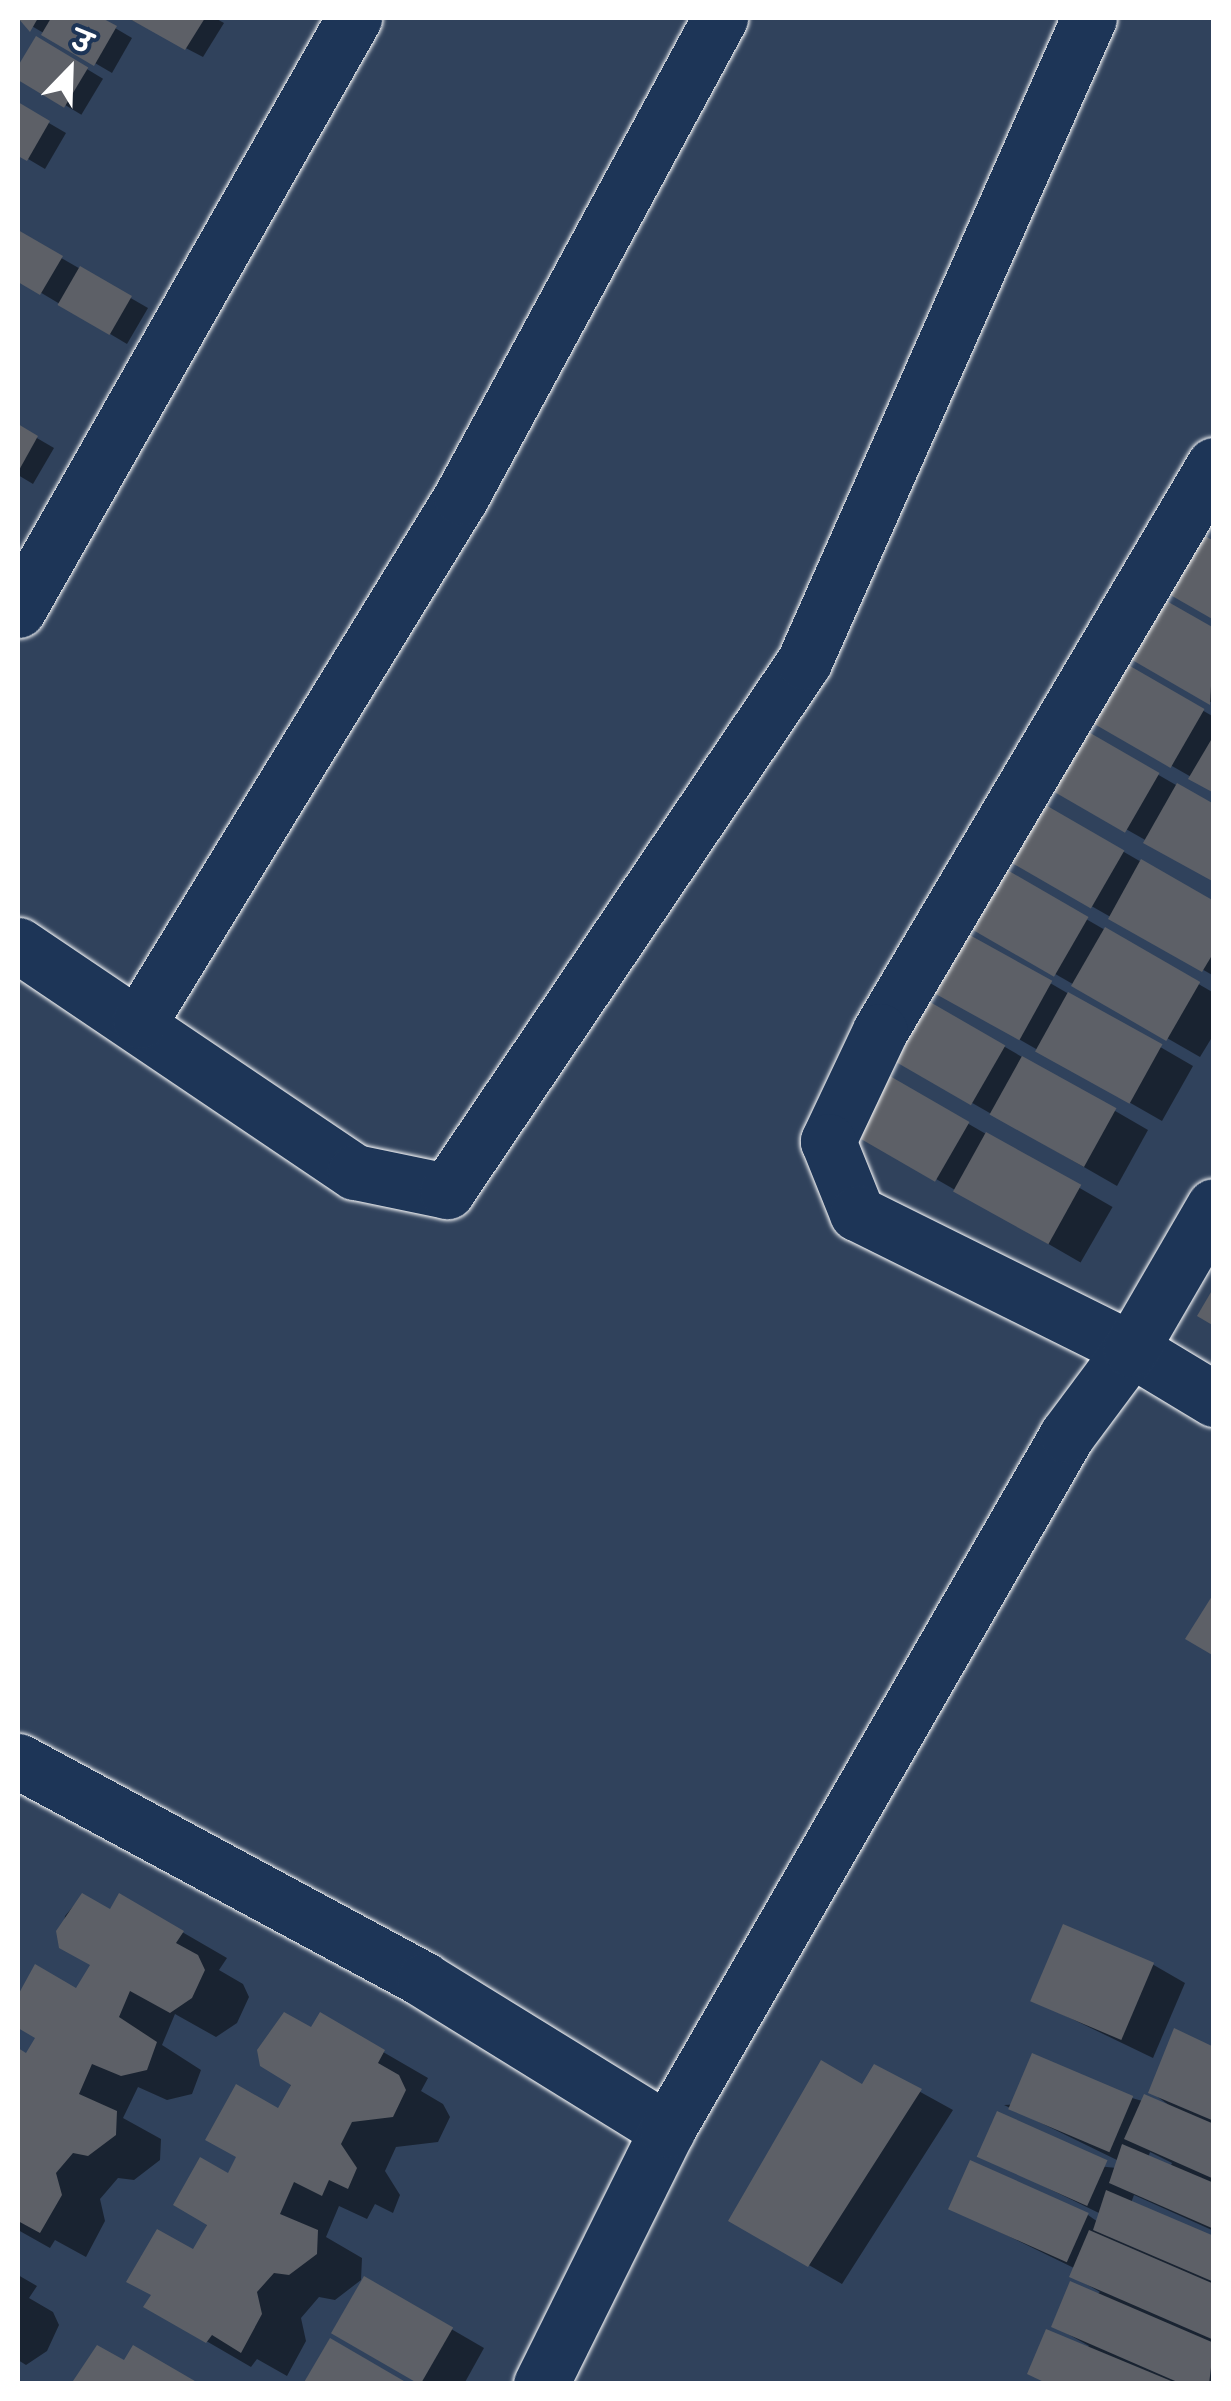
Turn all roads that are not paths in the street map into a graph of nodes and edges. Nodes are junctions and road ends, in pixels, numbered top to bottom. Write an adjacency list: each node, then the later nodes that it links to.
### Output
1 (354, 18): 5 (street)
2 (720, 18): 7 (street)
3 (1089, 18): 7 (street)
4 (1214, 465): 9 (street)
5 (18, 610)
6 (18, 944): 7 (street)
7 (140, 1021)
8 (1214, 1206): 9 (street)
9 (1131, 1349): 10 (street); 12 (street)
10 (1214, 1399)
11 (18, 1761): 12 (street)
12 (667, 2130): 13 (street)
13 (541, 2384)

